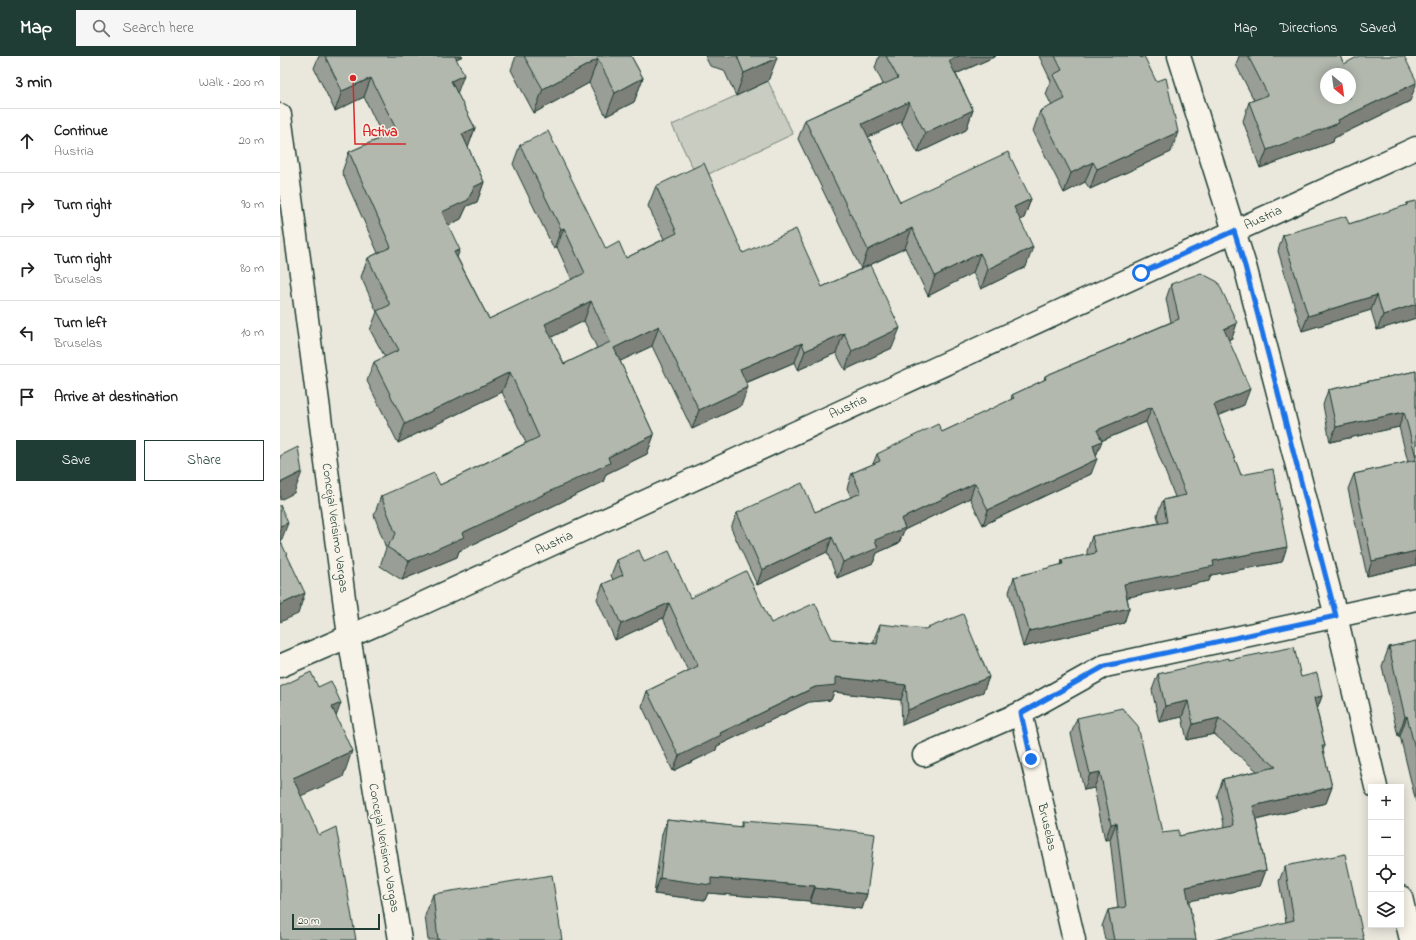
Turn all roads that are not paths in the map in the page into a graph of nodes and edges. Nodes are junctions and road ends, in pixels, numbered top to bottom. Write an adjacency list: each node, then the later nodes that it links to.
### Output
1 (1179, 56): 4 (street)
2 (280, 115): 7 (street, Concejal Verisimo Vargas)
3 (1416, 148): 4 (street, Austria)
4 (1234, 231): 6 (street); 7 (street, Austria)
5 (1416, 599): 6 (street)
6 (1336, 616): 9 (street); 11 (street)
7 (349, 636): 8 (street, Austria); 13 (street, Concejal Verisimo Vargas)
8 (280, 666)
9 (1021, 713): 10 (street); 14 (street, Bruselas)
10 (924, 755)
11 (1375, 784)
12 (1404, 910): 15 (street)
13 (400, 940)
14 (1074, 940)
15 (1411, 940)

